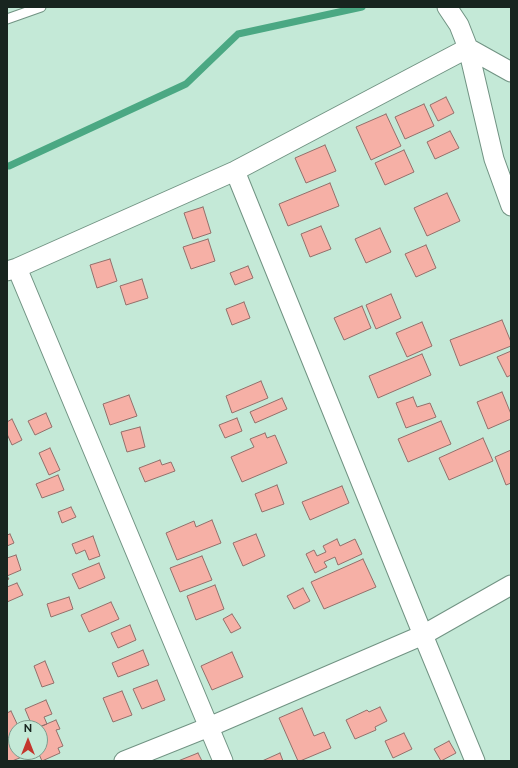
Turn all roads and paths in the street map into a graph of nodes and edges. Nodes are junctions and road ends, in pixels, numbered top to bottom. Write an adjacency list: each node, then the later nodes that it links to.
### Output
1 (41, 7): 3 (lane)
2 (447, 7): 4 (street)
3 (7, 19)
4 (468, 48): 5 (street); 6 (street); 7 (street)
5 (511, 72)
6 (235, 171): 8 (street); 10 (street)
7 (511, 206)
8 (12, 269): 11 (street)
9 (511, 585): 10 (street)
10 (423, 635): 11 (street); 14 (street)
11 (209, 727): 12 (street); 13 (street)
12 (124, 761)
13 (223, 761)
14 (475, 761)

